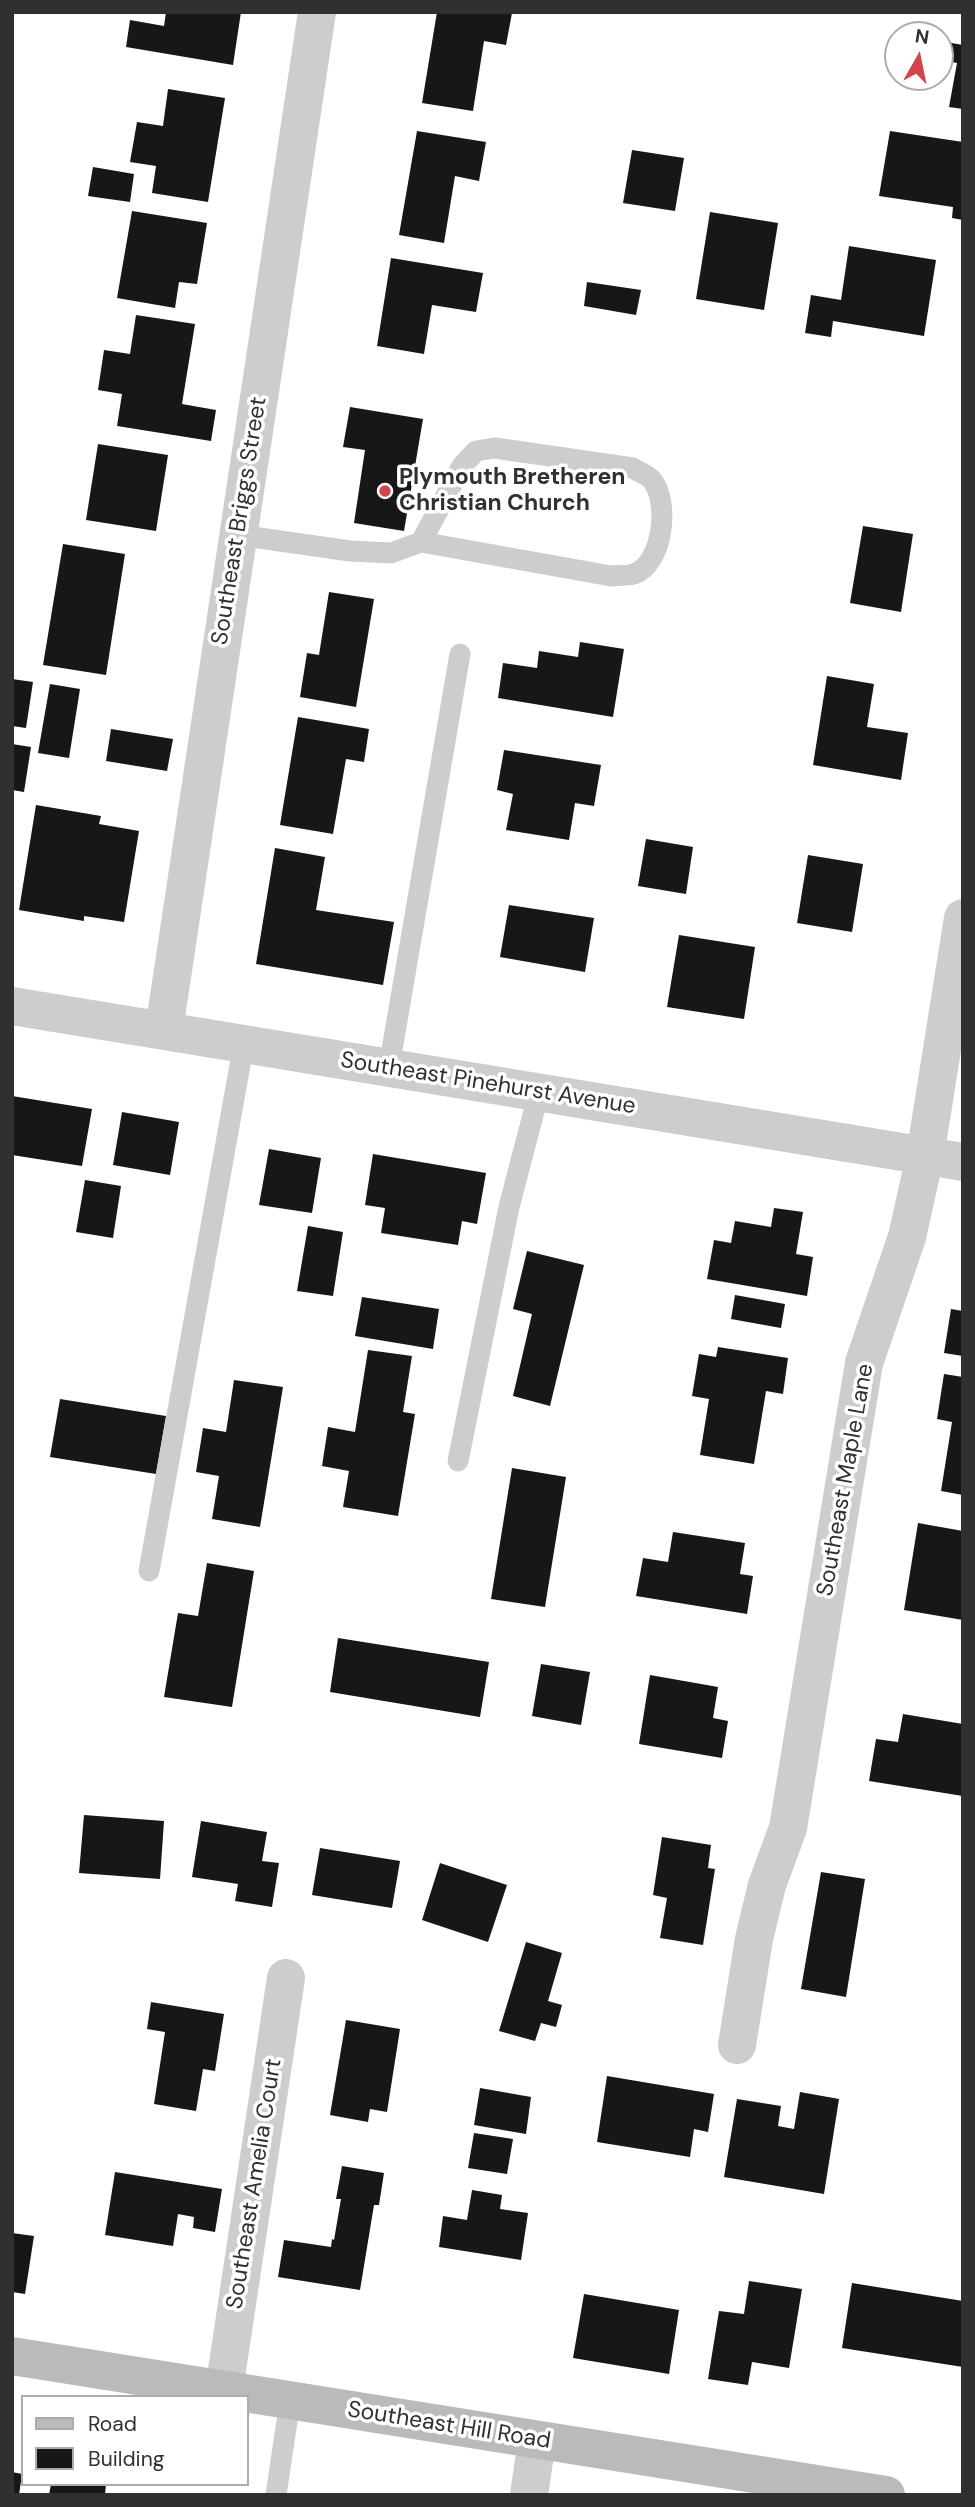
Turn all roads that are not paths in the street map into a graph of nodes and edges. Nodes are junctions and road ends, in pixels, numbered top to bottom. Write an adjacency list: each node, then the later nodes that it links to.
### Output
1 (317, 12): 2 (street, Southeast Briggs Street)
2 (238, 536): 3 (lane); 7 (street, Southeast Briggs Street)
3 (421, 542): 3 (lane)
4 (460, 654): 9 (lane)
5 (963, 918): 11 (street, Southeast Maple Lane)
6 (12, 1006): 7 (street, Southeast Pinehurst Avenue)
7 (164, 1030): 8 (street, Southeast Pinehurst Avenue)
8 (244, 1043): 9 (street, Southeast Pinehurst Avenue); 14 (lane)
9 (389, 1067): 10 (street, Southeast Pinehurst Avenue)
10 (538, 1092): 11 (street, Southeast Pinehurst Avenue); 13 (lane)
11 (925, 1156): 12 (street, Southeast Pinehurst Avenue); 16 (street, Southeast Maple Lane)
12 (963, 1162)
13 (458, 1461)
14 (149, 1571)
15 (286, 1978): 18 (street, Southeast Amelia Court)
16 (737, 2045)
17 (12, 2356): 18 (street, Southeast Hill Road)
18 (224, 2390): 19 (street, Southeast Hill Road)
19 (290, 2401): 20 (street, Southeast Hill Road); 21 (lane)
20 (537, 2440): 22 (street); 23 (street, Southeast Hill Road)
21 (276, 2495)
22 (528, 2495)
23 (886, 2495)

